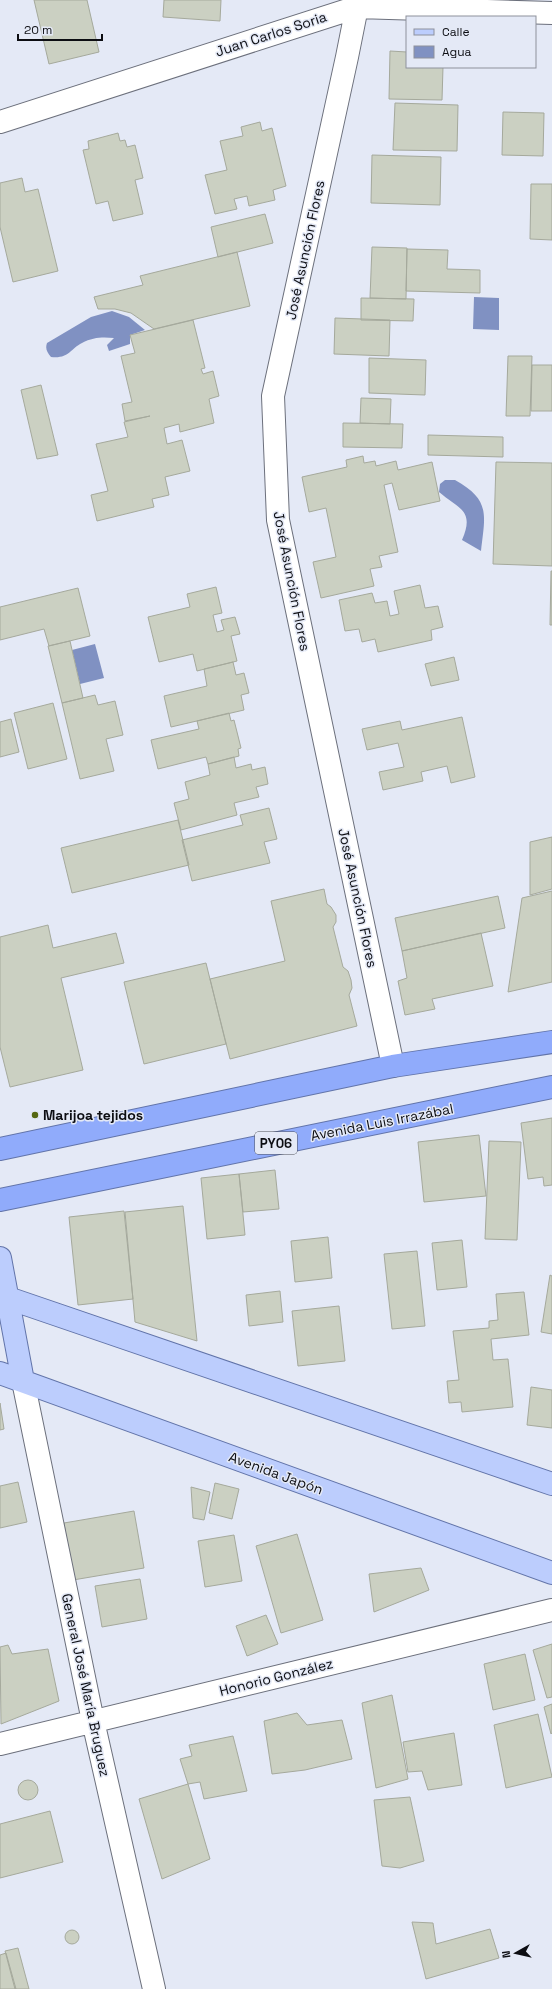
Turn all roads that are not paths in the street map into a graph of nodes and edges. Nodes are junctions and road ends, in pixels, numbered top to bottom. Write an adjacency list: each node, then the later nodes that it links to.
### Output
1 (356, 3): 2 (street, Juan Carlos Soria); 3 (street, Juan Carlos Soria); 5 (street, José Asunción Flores)
2 (552, 13)
3 (0, 122)
4 (552, 1042): 5 (highway)
5 (393, 1066): 7 (highway)
6 (552, 1087): 8 (highway, Avenida Luis Irrazábal / PY06)
7 (0, 1149)
8 (0, 1200)
9 (0, 1258): 10 (main road)
10 (8, 1298): 12 (main road); 13 (main road)
11 (0, 1373): 12 (main road, Avenida Japón)
12 (23, 1381): 14 (main road, Avenida Japón); 16 (street, General José María Bruguez)
13 (552, 1484)
14 (552, 1573)
15 (552, 1610): 16 (street, Honorio González)
16 (93, 1721): 17 (street, Honorio González); 18 (street, General José María Bruguez)
17 (0, 1744)
18 (154, 1989)

